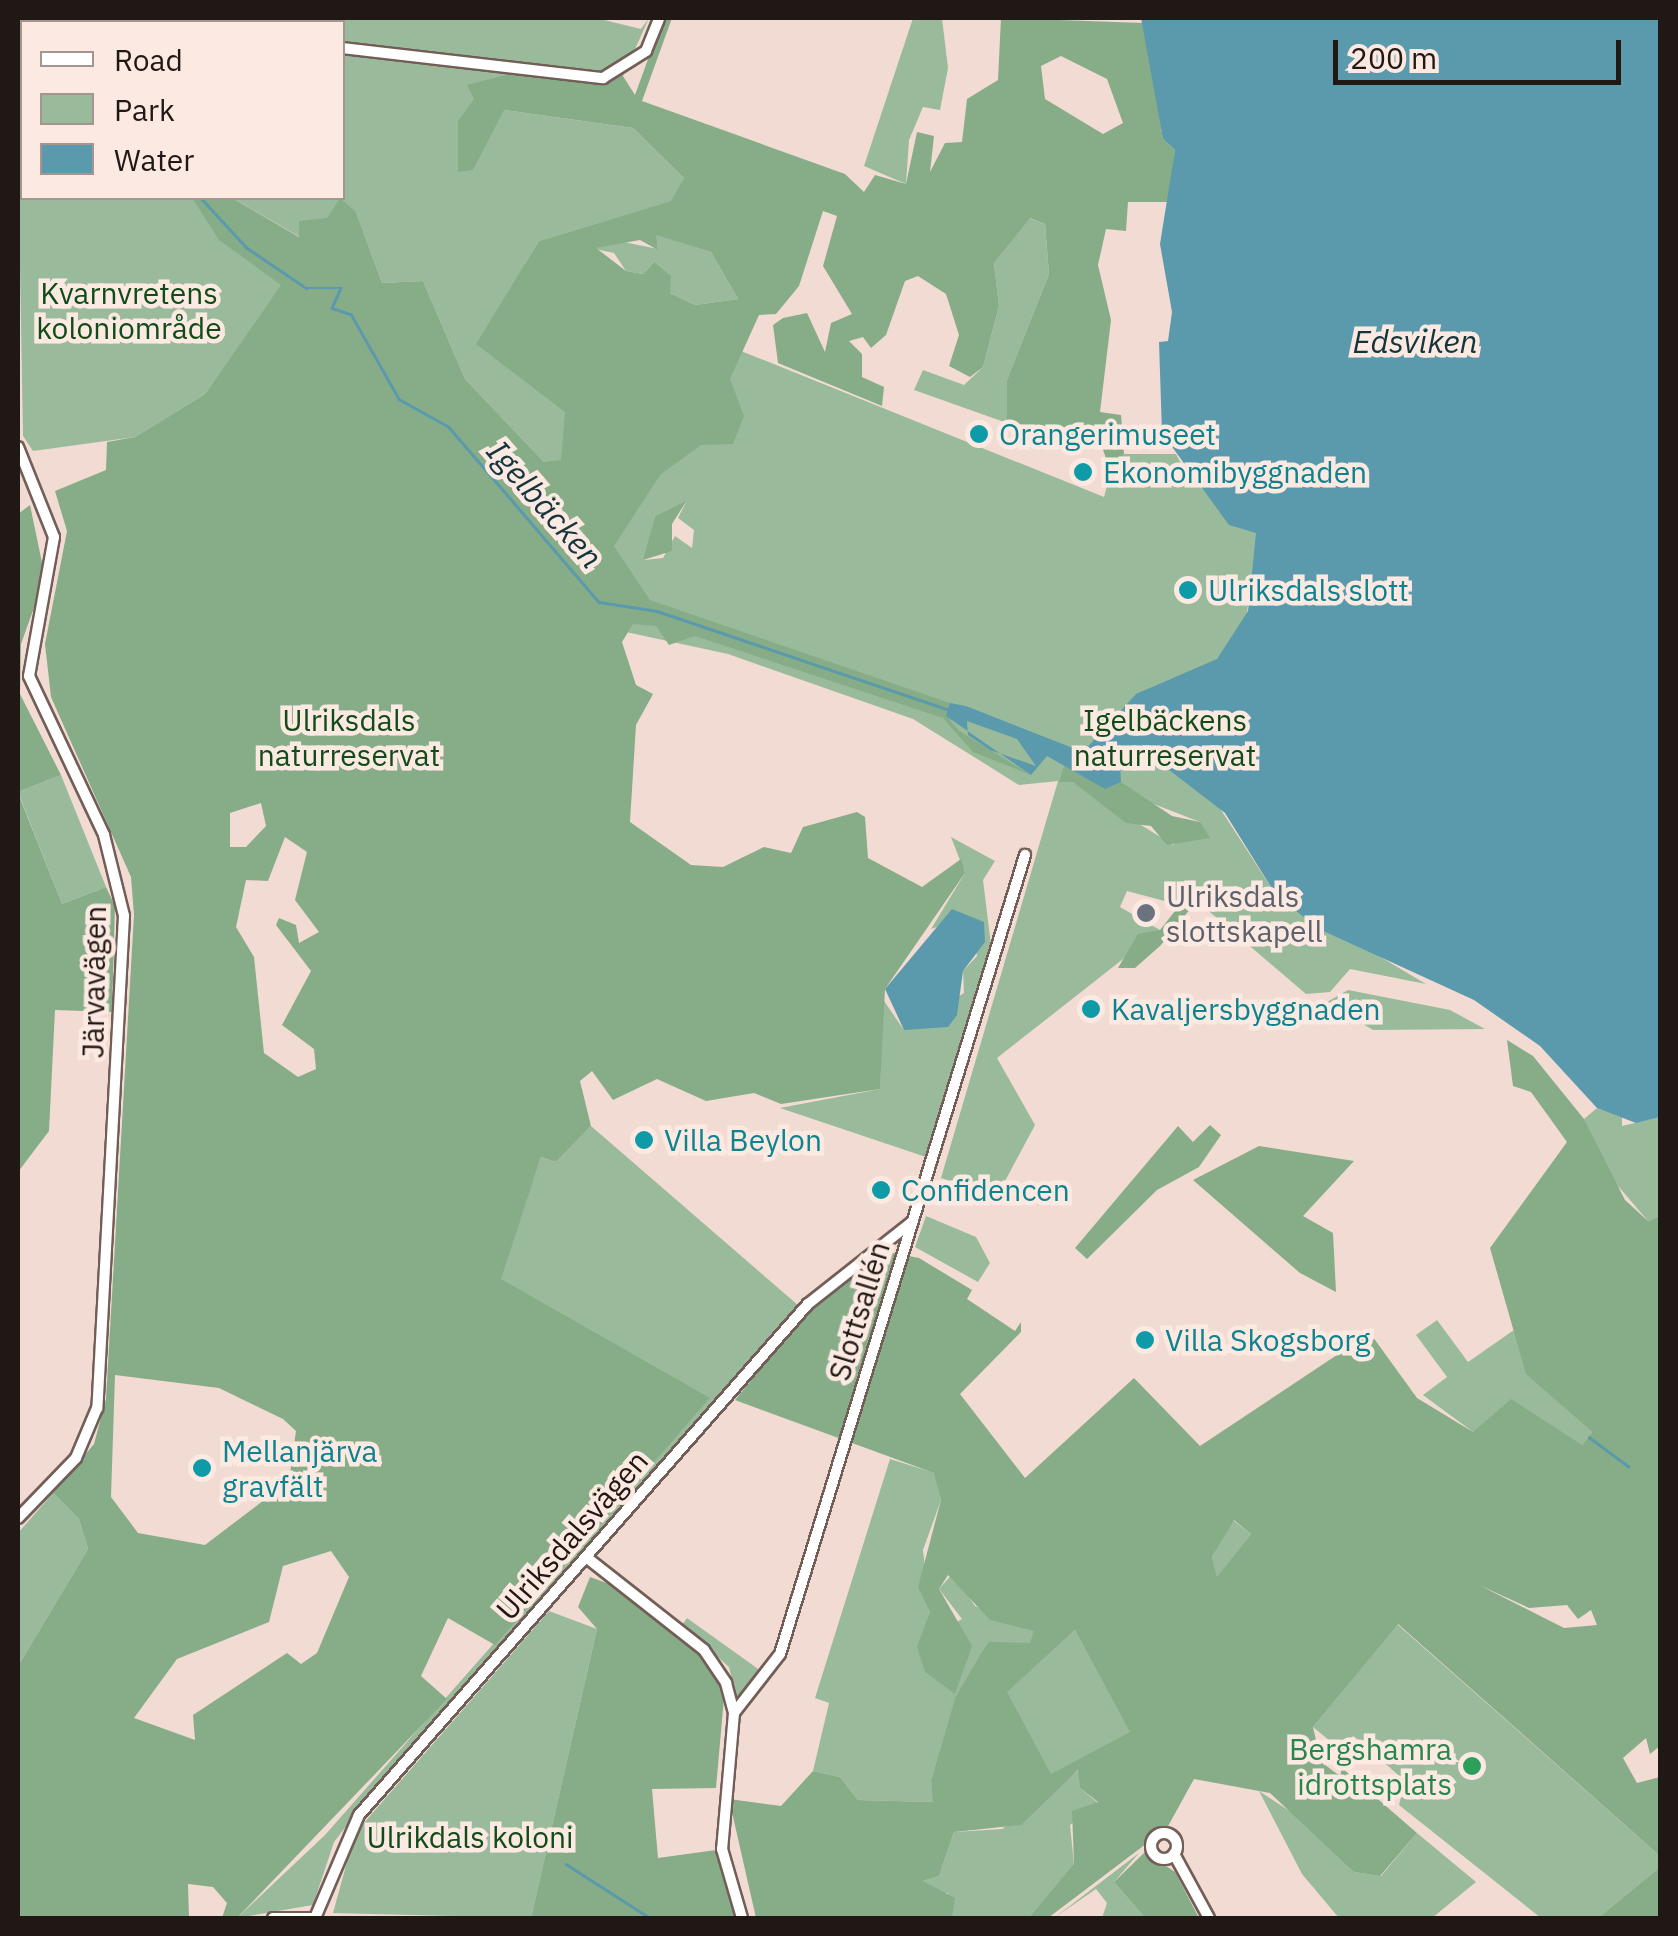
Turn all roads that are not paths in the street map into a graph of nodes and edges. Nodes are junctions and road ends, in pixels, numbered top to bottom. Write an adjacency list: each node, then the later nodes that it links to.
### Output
1 (659, 18): 2 (street)
2 (345, 48)
3 (18, 447): 6 (street, Järvavägen)
4 (1025, 855): 5 (street, Slottsallén)
5 (912, 1222): 7 (street, Ulriksdalsvägen); 8 (street, Slottsallén)
6 (18, 1518)
7 (586, 1557): 8 (street); 11 (street, Ulriksdalsvägen)
8 (734, 1713): 12 (street)
9 (1174, 1854): 13 (street)
10 (273, 1918): 11 (street, Ulriksdalsvägen)
11 (316, 1918)
12 (742, 1918)
13 (1210, 1918)

